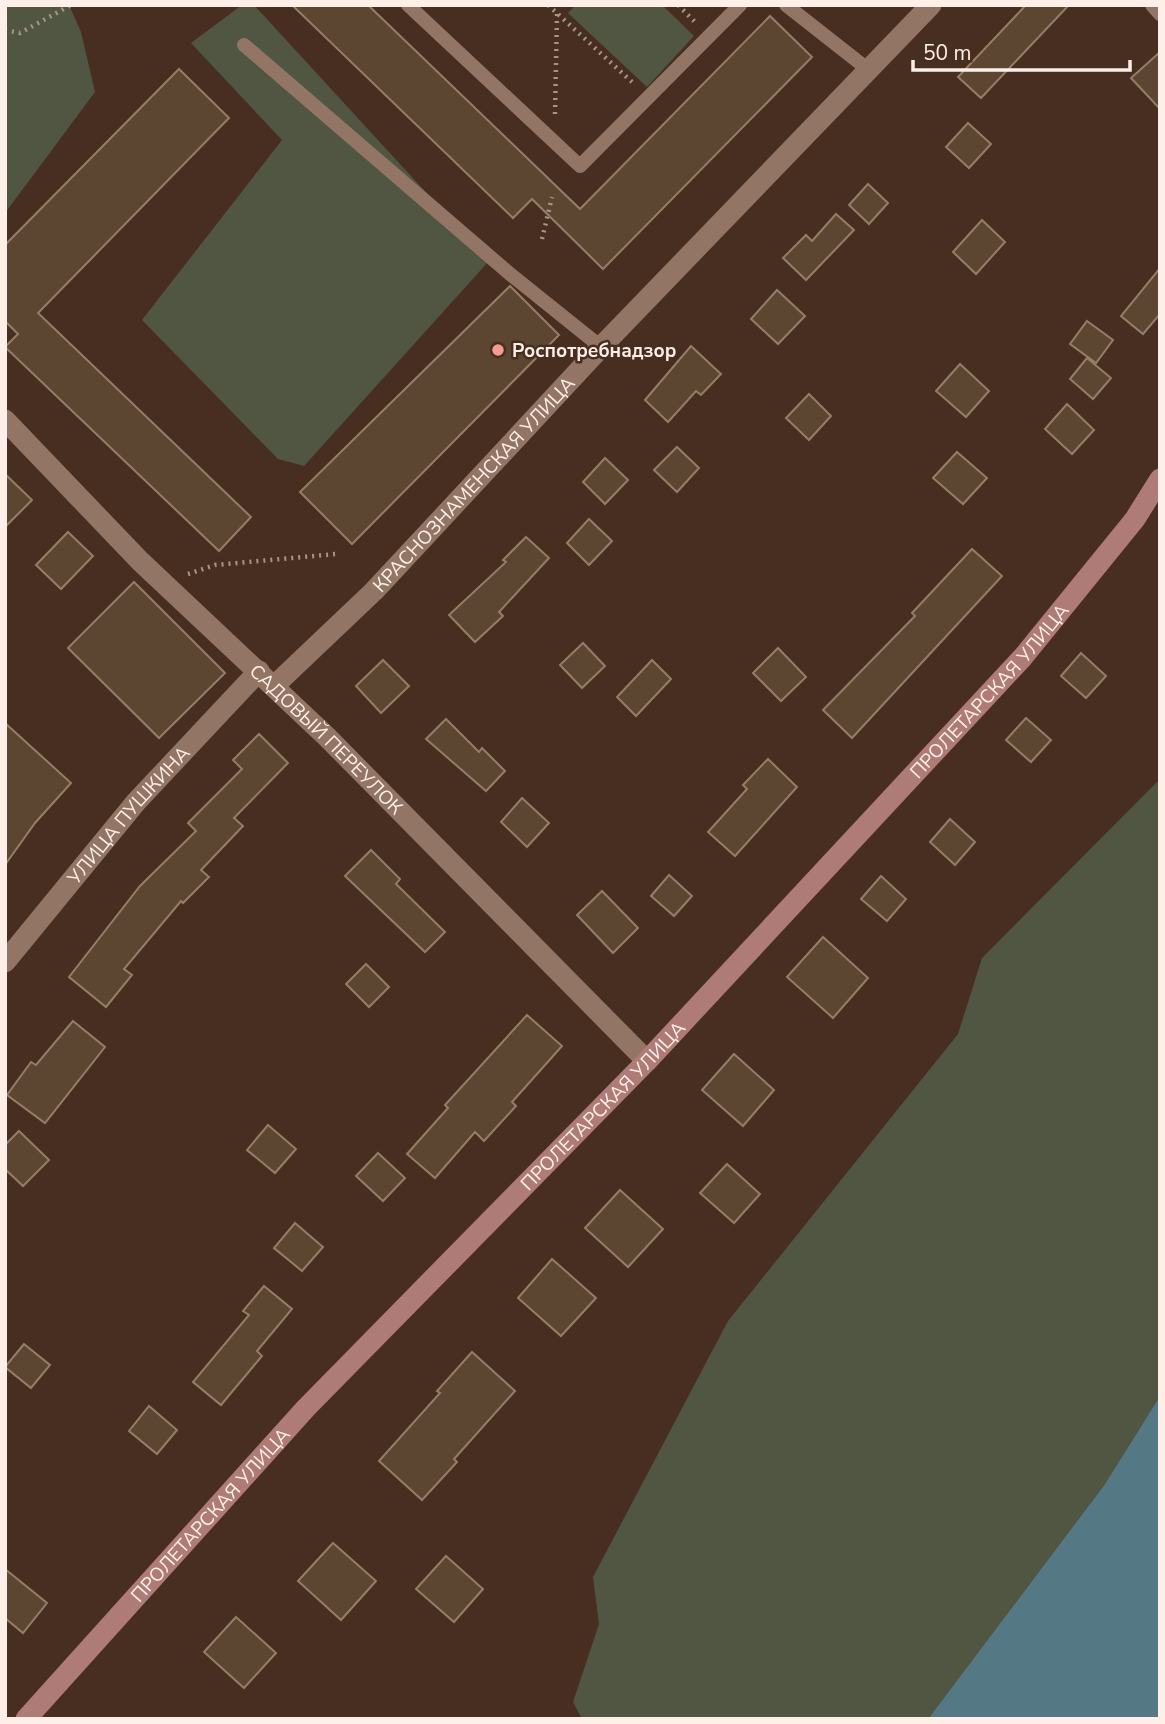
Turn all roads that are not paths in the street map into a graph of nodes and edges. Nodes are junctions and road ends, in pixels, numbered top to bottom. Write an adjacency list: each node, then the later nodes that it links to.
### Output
1 (408, 5): 2 (lane)
2 (740, 5)
3 (786, 5): 8 (lane)
4 (931, 5): 8 (street, КРАСНОЗНАМЕНСКАЯ УЛИЦА)
5 (1152, 5): 6 (lane)
6 (1160, 14)
7 (244, 45): 9 (lane)
8 (870, 71): 9 (street, КРАСНОЗНАМЕНСКАЯ УЛИЦА)
9 (601, 347): 13 (street, КРАСНОЗНАМЕНСКАЯ УЛИЦА)
10 (5, 420): 12 (street, САДОВЫЙ ПЕРЕУЛОК)
11 (1160, 479): 15 (street, ПРОЛЕТАРСКАЯ УЛИЦА)
12 (259, 671): 13 (street, САДОВЫЙ ПЕРЕУЛОК); 14 (street, УЛИЦА ПУШКИНА)
13 (274, 686): 15 (street, САДОВЫЙ ПЕРЕУЛОК)
14 (5, 962)
15 (647, 1061): 16 (street, ПРОЛЕТАРСКАЯ УЛИЦА)
16 (26, 1719)

